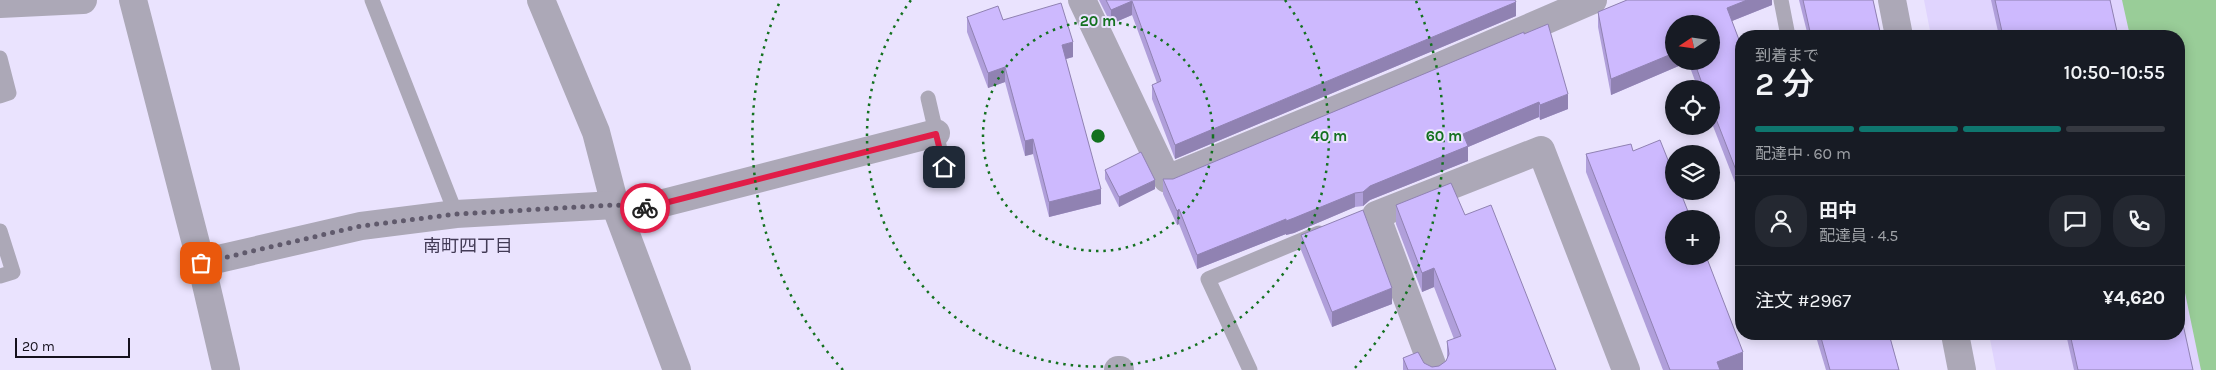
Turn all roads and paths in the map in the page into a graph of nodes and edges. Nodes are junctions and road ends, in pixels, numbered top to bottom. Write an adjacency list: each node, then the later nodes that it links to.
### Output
1 (82, 0): 9 (street)
2 (133, 0): 21 (street)
3 (372, 0): 18 (lane)
4 (541, 0): 17 (street)
5 (1082, 0): 8 (street)
6 (1781, 0): 10 (lane)
7 (1892, 0): 11 (street)
8 (1581, 3)
9 (0, 4)
10 (1787, 30)
11 (1898, 30)
12 (0, 58): 13 (lane)
13 (0, 96)
14 (928, 98): 15 (lane)
15 (936, 134): 16 (lane); 17 (street)
16 (944, 167)
17 (615, 205): 18 (street); 25 (street)
18 (456, 214): 21 (street)
19 (1333, 228): 26 (lane)
20 (0, 232): 22 (lane)
21 (201, 263): 24 (street)
22 (0, 276)
23 (1956, 340): 29 (street)
24 (226, 370)
25 (677, 370)
26 (1250, 370)
27 (1434, 370): 28 (street)
28 (1626, 370)
29 (1962, 370)

